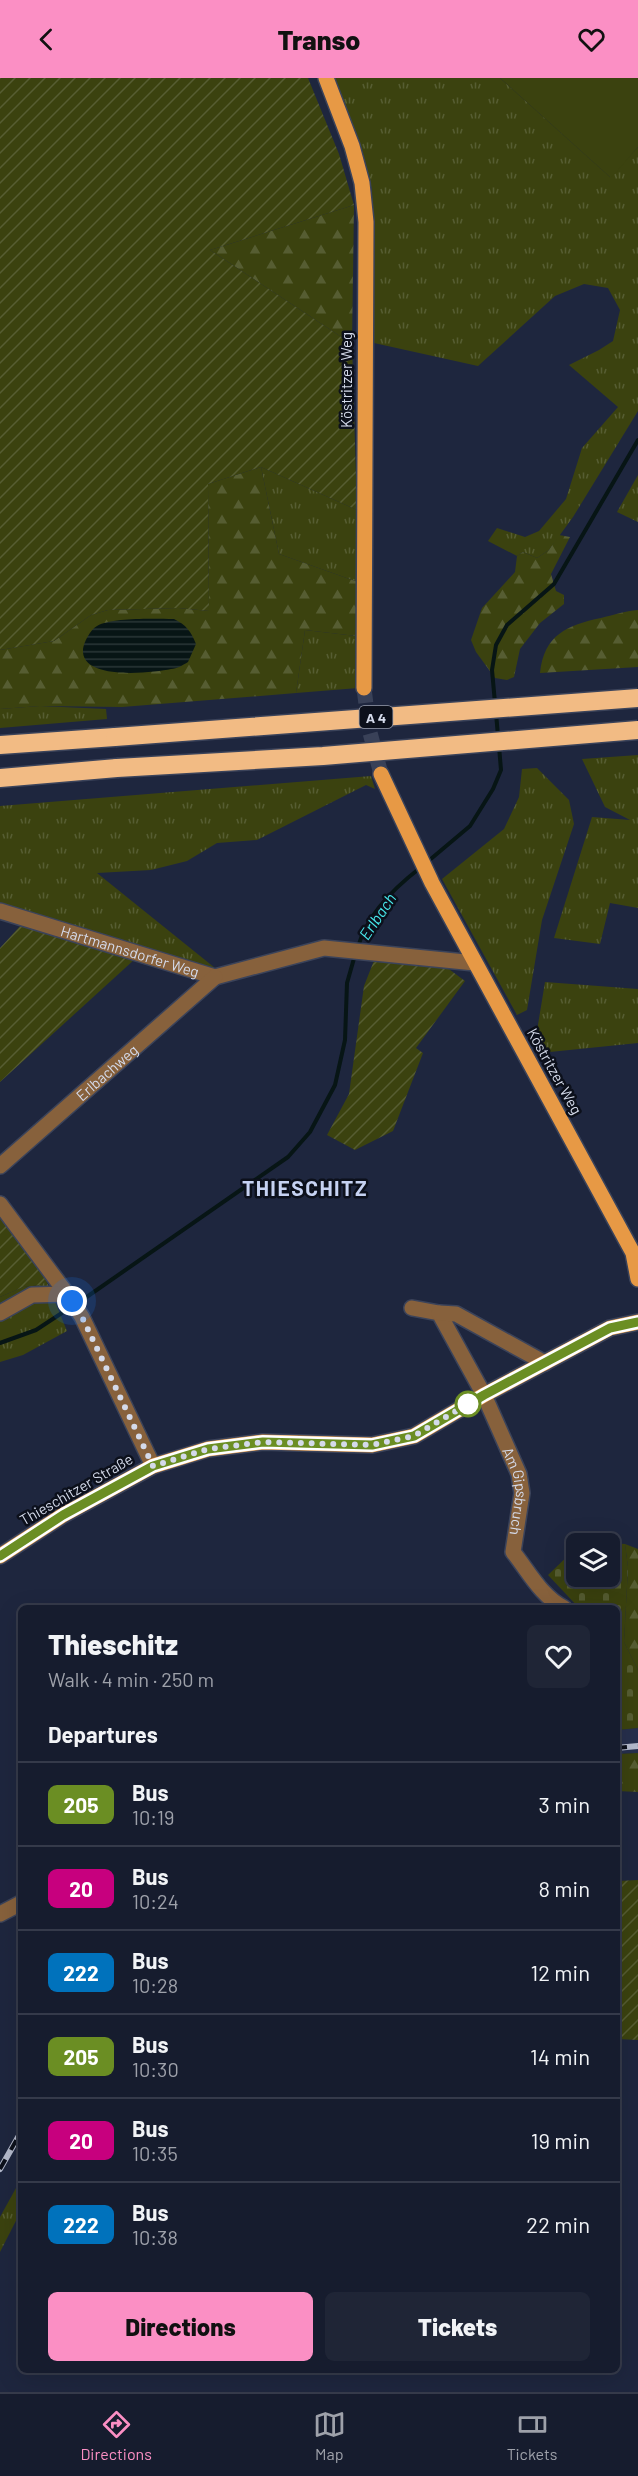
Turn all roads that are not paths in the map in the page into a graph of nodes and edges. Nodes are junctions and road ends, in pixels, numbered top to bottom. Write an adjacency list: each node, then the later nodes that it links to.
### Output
1 (326, 78): 2 (main road, Köstritzer Weg)
2 (364, 688)
3 (638, 698): 5 (highway, A 4, bridge)
4 (638, 730): 7 (highway, A 4, bridge)
5 (0, 745)
6 (381, 774): 9 (main road, Köstritzer Weg)
7 (0, 778)
8 (0, 910): 10 (street, Hartmannsdorfer Weg)
9 (475, 963): 10 (street, Hartmannsdorfer Weg); 13 (main road, Köstritzer Weg)
10 (214, 977): 11 (street, Erlbachweg)
11 (0, 1166)
12 (0, 1204): 14 (street)
13 (638, 1279)
14 (69, 1298): 17 (street); 21 (street)
15 (412, 1308): 16 (street)
16 (439, 1312): 19 (street); 20 (street)
17 (0, 1313)
18 (638, 1322): 19 (main road, Thieschitzer Straße)
19 (545, 1363): 20 (main road, Thieschitzer Straße)
20 (484, 1395): 21 (main road, Thieschitzer Straße); 23 (street, Am Gipsbruch)
21 (153, 1466): 22 (main road, Thieschitzer Straße)
22 (0, 1556)
23 (554, 1605)
24 (18, 1905): 25 (street)
25 (0, 1914)

